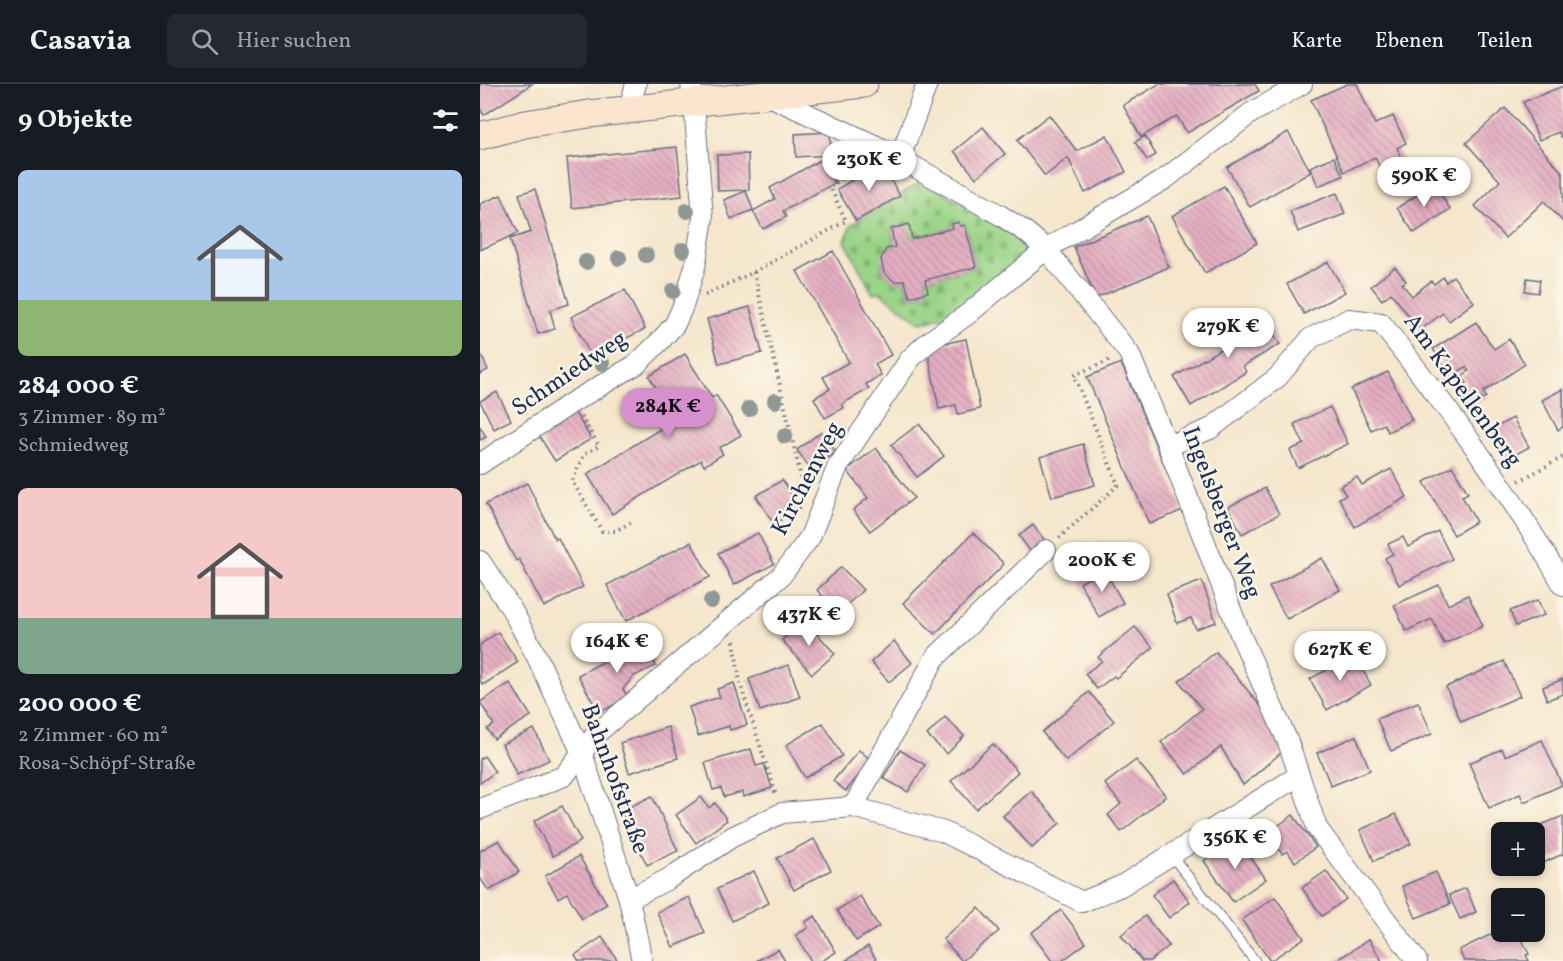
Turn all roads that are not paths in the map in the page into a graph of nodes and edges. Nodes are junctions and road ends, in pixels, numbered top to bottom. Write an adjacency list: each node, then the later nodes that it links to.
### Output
1 (864, 84): 5 (street)
2 (927, 84): 8 (street)
3 (1302, 84): 9 (street, Kirchenweg)
4 (693, 93): 5 (street); 6 (street); 11 (street, Schmiedweg)
5 (765, 94): 8 (street, Ingelsberger Weg)
6 (633, 97): 7 (street)
7 (480, 136)
8 (900, 158): 9 (street, Ingelsberger Weg)
9 (1046, 249): 10 (street, Ingelsberger Weg); 15 (street, Kirchenweg)
10 (1168, 446): 14 (street, Am Kapellenberg); 16 (street, Ingelsberger Weg)
11 (480, 464)
12 (1046, 550): 17 (street)
13 (480, 561): 15 (street, Bahnhofstraße)
14 (1563, 585)
15 (582, 753): 18 (street, Kirchenweg); 20 (street, Bahnhofstraße)
16 (1298, 776): 19 (street); 23 (street, Ingelsberger Weg)
17 (853, 807): 19 (street); 20 (street)
18 (480, 809)
19 (1171, 855): 22 (lane)
20 (629, 899): 21 (street, Bahnhofstraße)
21 (642, 961)
22 (1255, 961)
23 (1417, 961)

